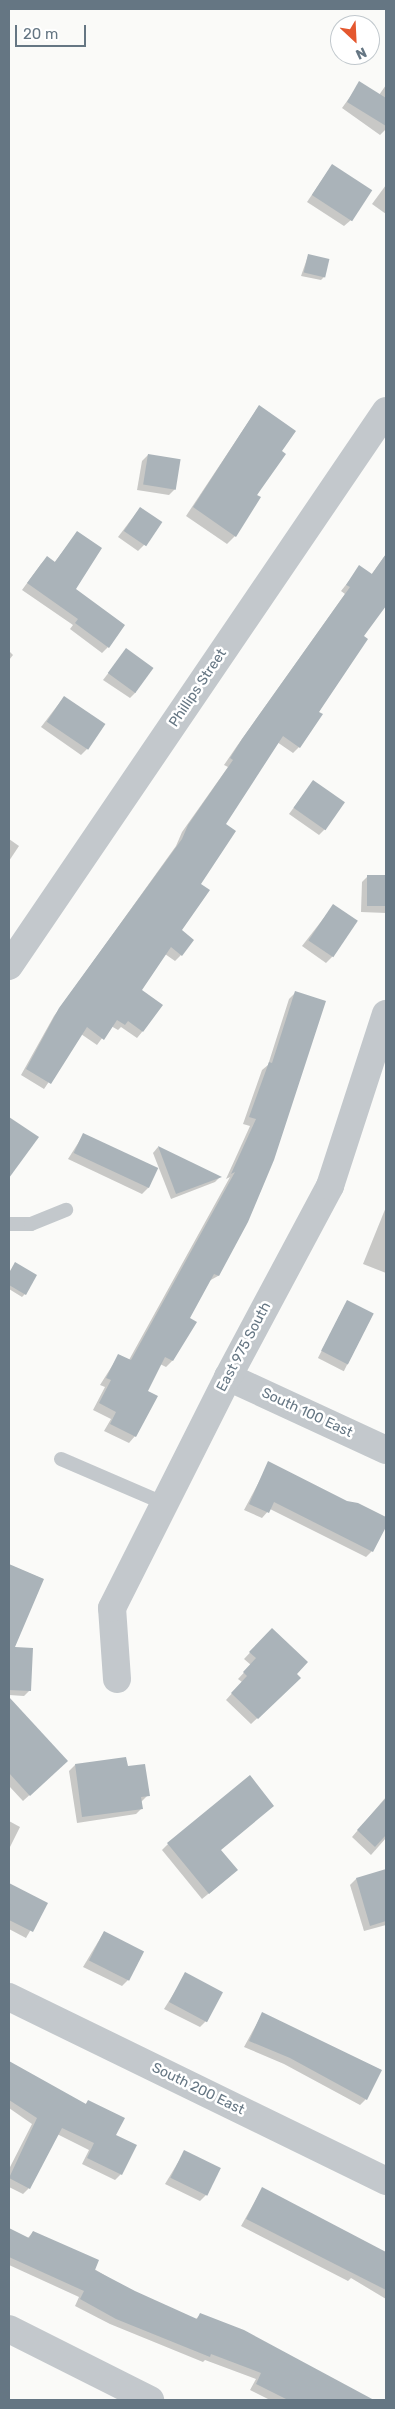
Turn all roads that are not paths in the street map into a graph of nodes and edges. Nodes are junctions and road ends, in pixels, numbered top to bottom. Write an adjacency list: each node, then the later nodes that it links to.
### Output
1 (386, 411): 2 (street, Phillips Street)
2 (9, 966)
3 (386, 1014): 6 (street, East 975 South)
4 (66, 1210): 5 (lane)
5 (9, 1224)
6 (228, 1376): 7 (street, South 100 East); 9 (street, East 975 South)
7 (386, 1450)
8 (61, 1459): 9 (lane)
9 (163, 1504): 10 (street, East 975 South)
10 (117, 1679)
11 (9, 1997): 12 (street, South 200 East)
12 (386, 2181)
13 (9, 2329): 14 (street)
14 (150, 2400)

